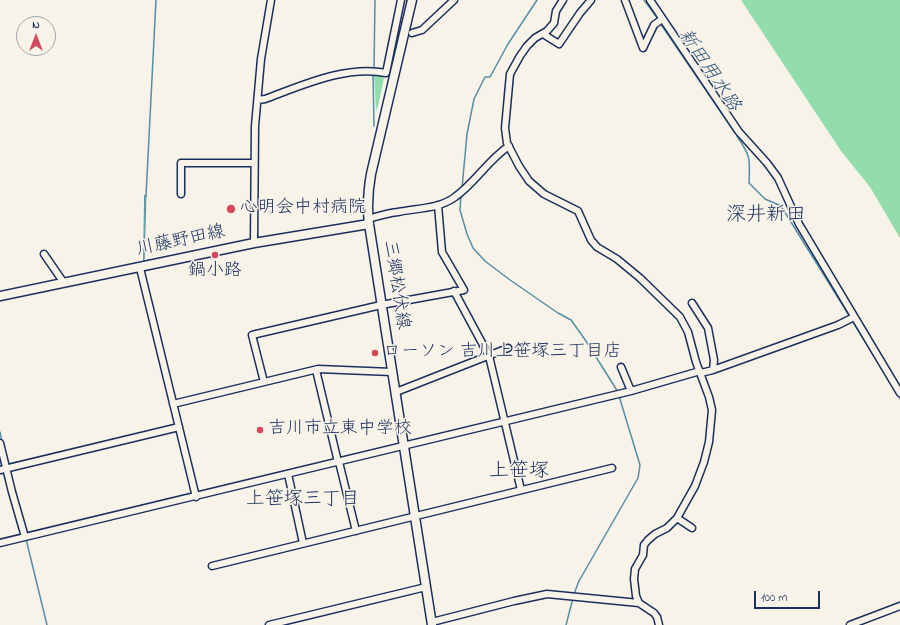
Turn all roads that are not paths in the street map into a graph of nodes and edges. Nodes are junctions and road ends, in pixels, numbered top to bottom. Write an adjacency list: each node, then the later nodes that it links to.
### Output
1 (271, 0): 12 (street)
2 (401, 0): 12 (street)
3 (412, 0): 17 (main road, 三郷松伏線)
4 (563, 0): 11 (street)
5 (590, 0): 11 (street)
6 (625, 0): 9 (street)
7 (650, 0): 9 (street)
8 (449, 2): 10 (street)
9 (662, 18): 26 (street)
10 (412, 33)
11 (543, 34): 13 (street)
12 (258, 100): 14 (street)
13 (509, 146): 16 (street); 33 (street)
14 (254, 163): 15 (street); 18 (street)
15 (181, 194)
16 (438, 205): 17 (street); 22 (street)
17 (368, 221): 18 (main road, 川藤野田線); 25 (main road, 三郷松伏線)
18 (254, 243): 20 (main road, 川藤野田線)
19 (44, 254): 21 (street)
20 (140, 268): 21 (main road, 川藤野田線); 38 (street)
21 (64, 283): 23 (main road, 川藤野田線)
22 (454, 291): 25 (street); 28 (street)
23 (0, 296)
24 (692, 303): 31 (street)
25 (381, 305): 32 (main road, 三郷松伏線); 34 (street)
26 (854, 317): 31 (street); 37 (street)
27 (508, 348): 28 (street)
28 (489, 356): 36 (street); 39 (street)
29 (621, 367): 35 (street)
30 (316, 370): 32 (street); 34 (street); 43 (street)
31 (713, 370): 33 (street)
32 (392, 372): 36 (main road, 三郷松伏線)
33 (700, 372): 35 (street); 50 (street)
34 (264, 382): 38 (street)
35 (631, 391): 39 (street)
36 (396, 392): 42 (main road, 三郷松伏線)
37 (900, 393)
38 (173, 404): 40 (street)
39 (505, 422): 42 (street); 47 (street)
40 (179, 427): 45 (street); 48 (street)
41 (0, 443): 45 (street)
42 (404, 446): 43 (street); 49 (main road, 三郷松伏線)
43 (339, 462): 46 (street); 52 (street)
44 (612, 468): 47 (street)
45 (3, 469): 53 (street)
46 (288, 474): 48 (street); 55 (street)
47 (521, 490): 49 (street)
48 (196, 497): 53 (street)
49 (415, 517): 52 (street); 57 (main road, 三郷松伏線)
50 (677, 518): 51 (street); 58 (street)
51 (690, 527)
52 (356, 530): 55 (street)
53 (24, 537): 54 (street)
54 (0, 543)
55 (303, 543): 56 (street)
56 (212, 566)
57 (426, 587): 60 (main road, 三郷松伏線); 61 (street)
58 (639, 603): 60 (street); 62 (street)
59 (900, 606): 63 (street)
60 (432, 623)
61 (269, 625)
62 (660, 625)
63 (850, 625)

